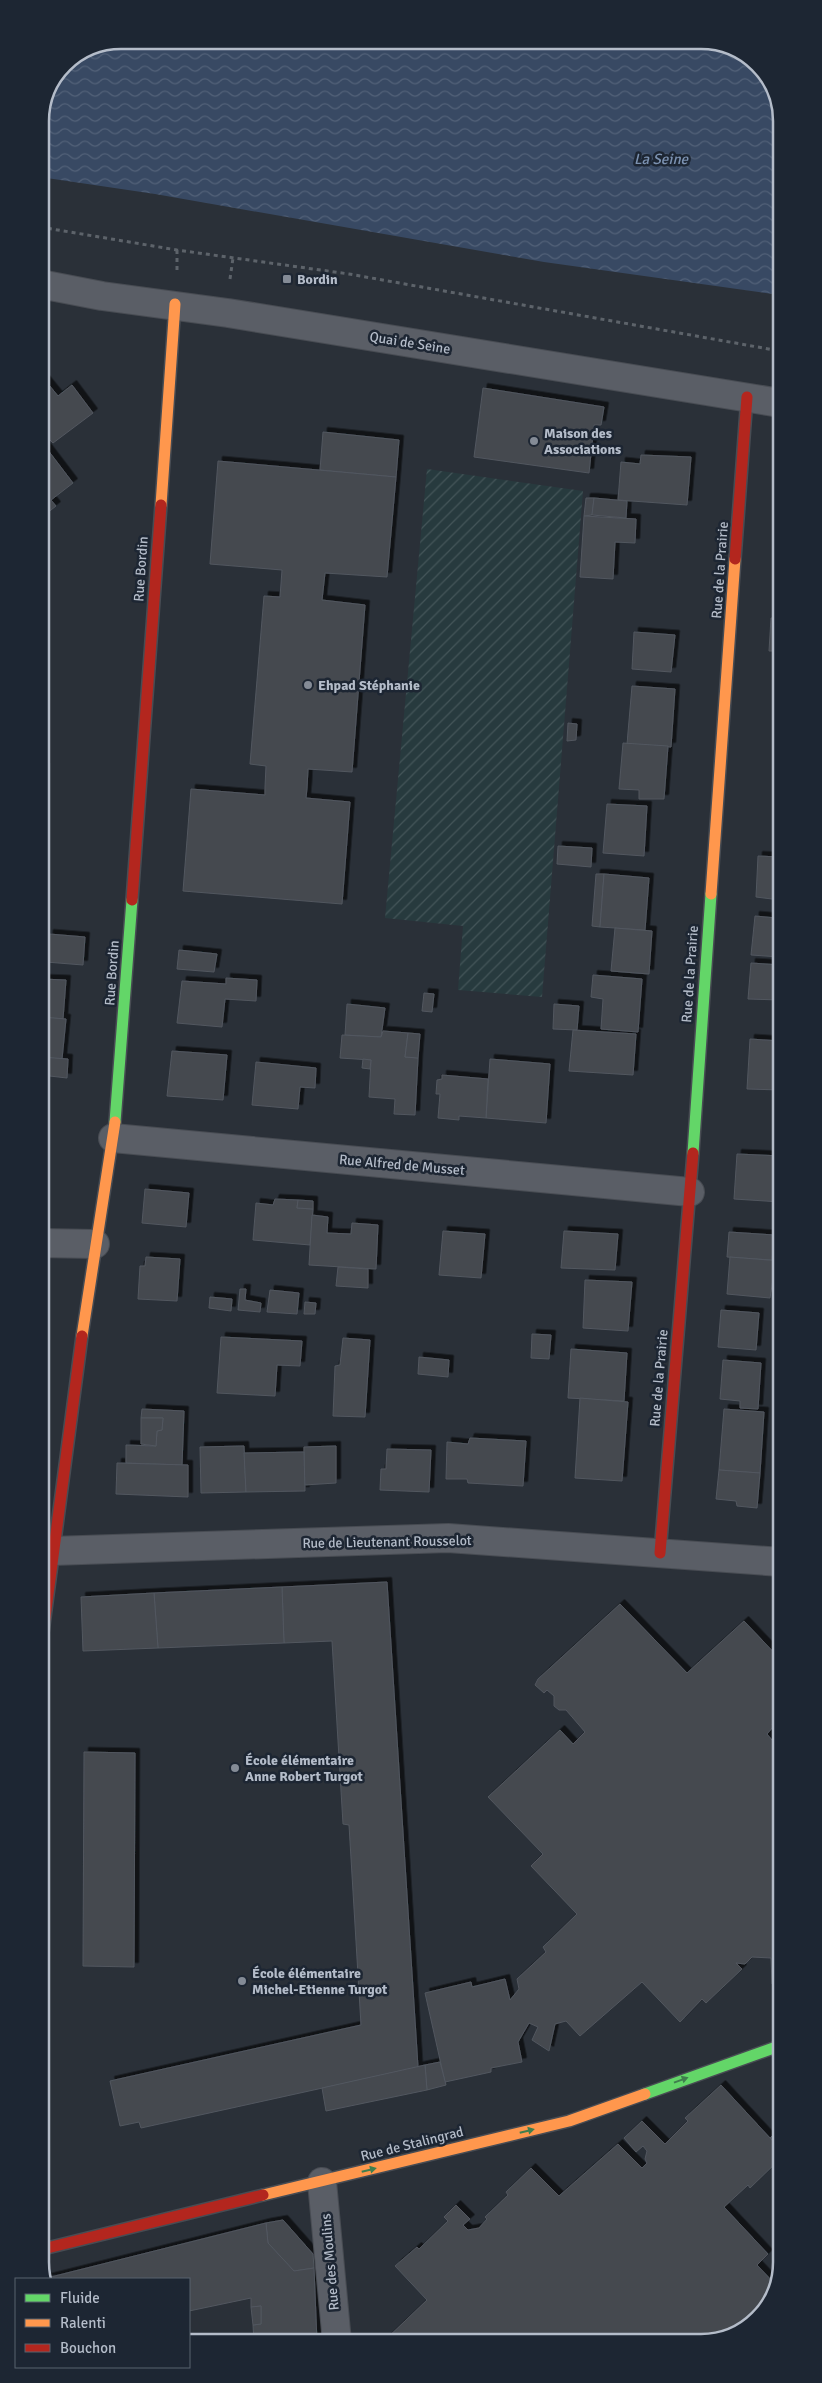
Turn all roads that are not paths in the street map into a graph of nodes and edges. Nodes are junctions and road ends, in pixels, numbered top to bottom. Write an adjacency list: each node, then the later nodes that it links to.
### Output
1 (49, 286): 2 (street, Quai de Seine)
2 (175, 304): 3 (street, Quai de Seine); 5 (street, Rue Bordin)
3 (747, 398): 4 (street, Quai de Seine); 6 (street, Rue de la Prairie)
4 (773, 402)
5 (113, 1138): 6 (street, Rue Alfred de Musset); 8 (street, Rue Bordin)
6 (690, 1192): 10 (street, Rue de la Prairie)
7 (49, 1243): 8 (street)
8 (95, 1244): 9 (street, Rue Bordin)
9 (52, 1551): 10 (street, Rue de Lieutenant Rousselot); 12 (street, Rue Bordin)
10 (660, 1553): 11 (street, Rue de Lieutenant Rousselot)
11 (773, 1561)
12 (49, 1578)
13 (773, 2048): 14 (street, Rue de Stalingrad, one-way to 13)
14 (322, 2182): 15 (street, Rue de Stalingrad); 16 (street, Rue des Moulins)
15 (49, 2248)
16 (336, 2334)

